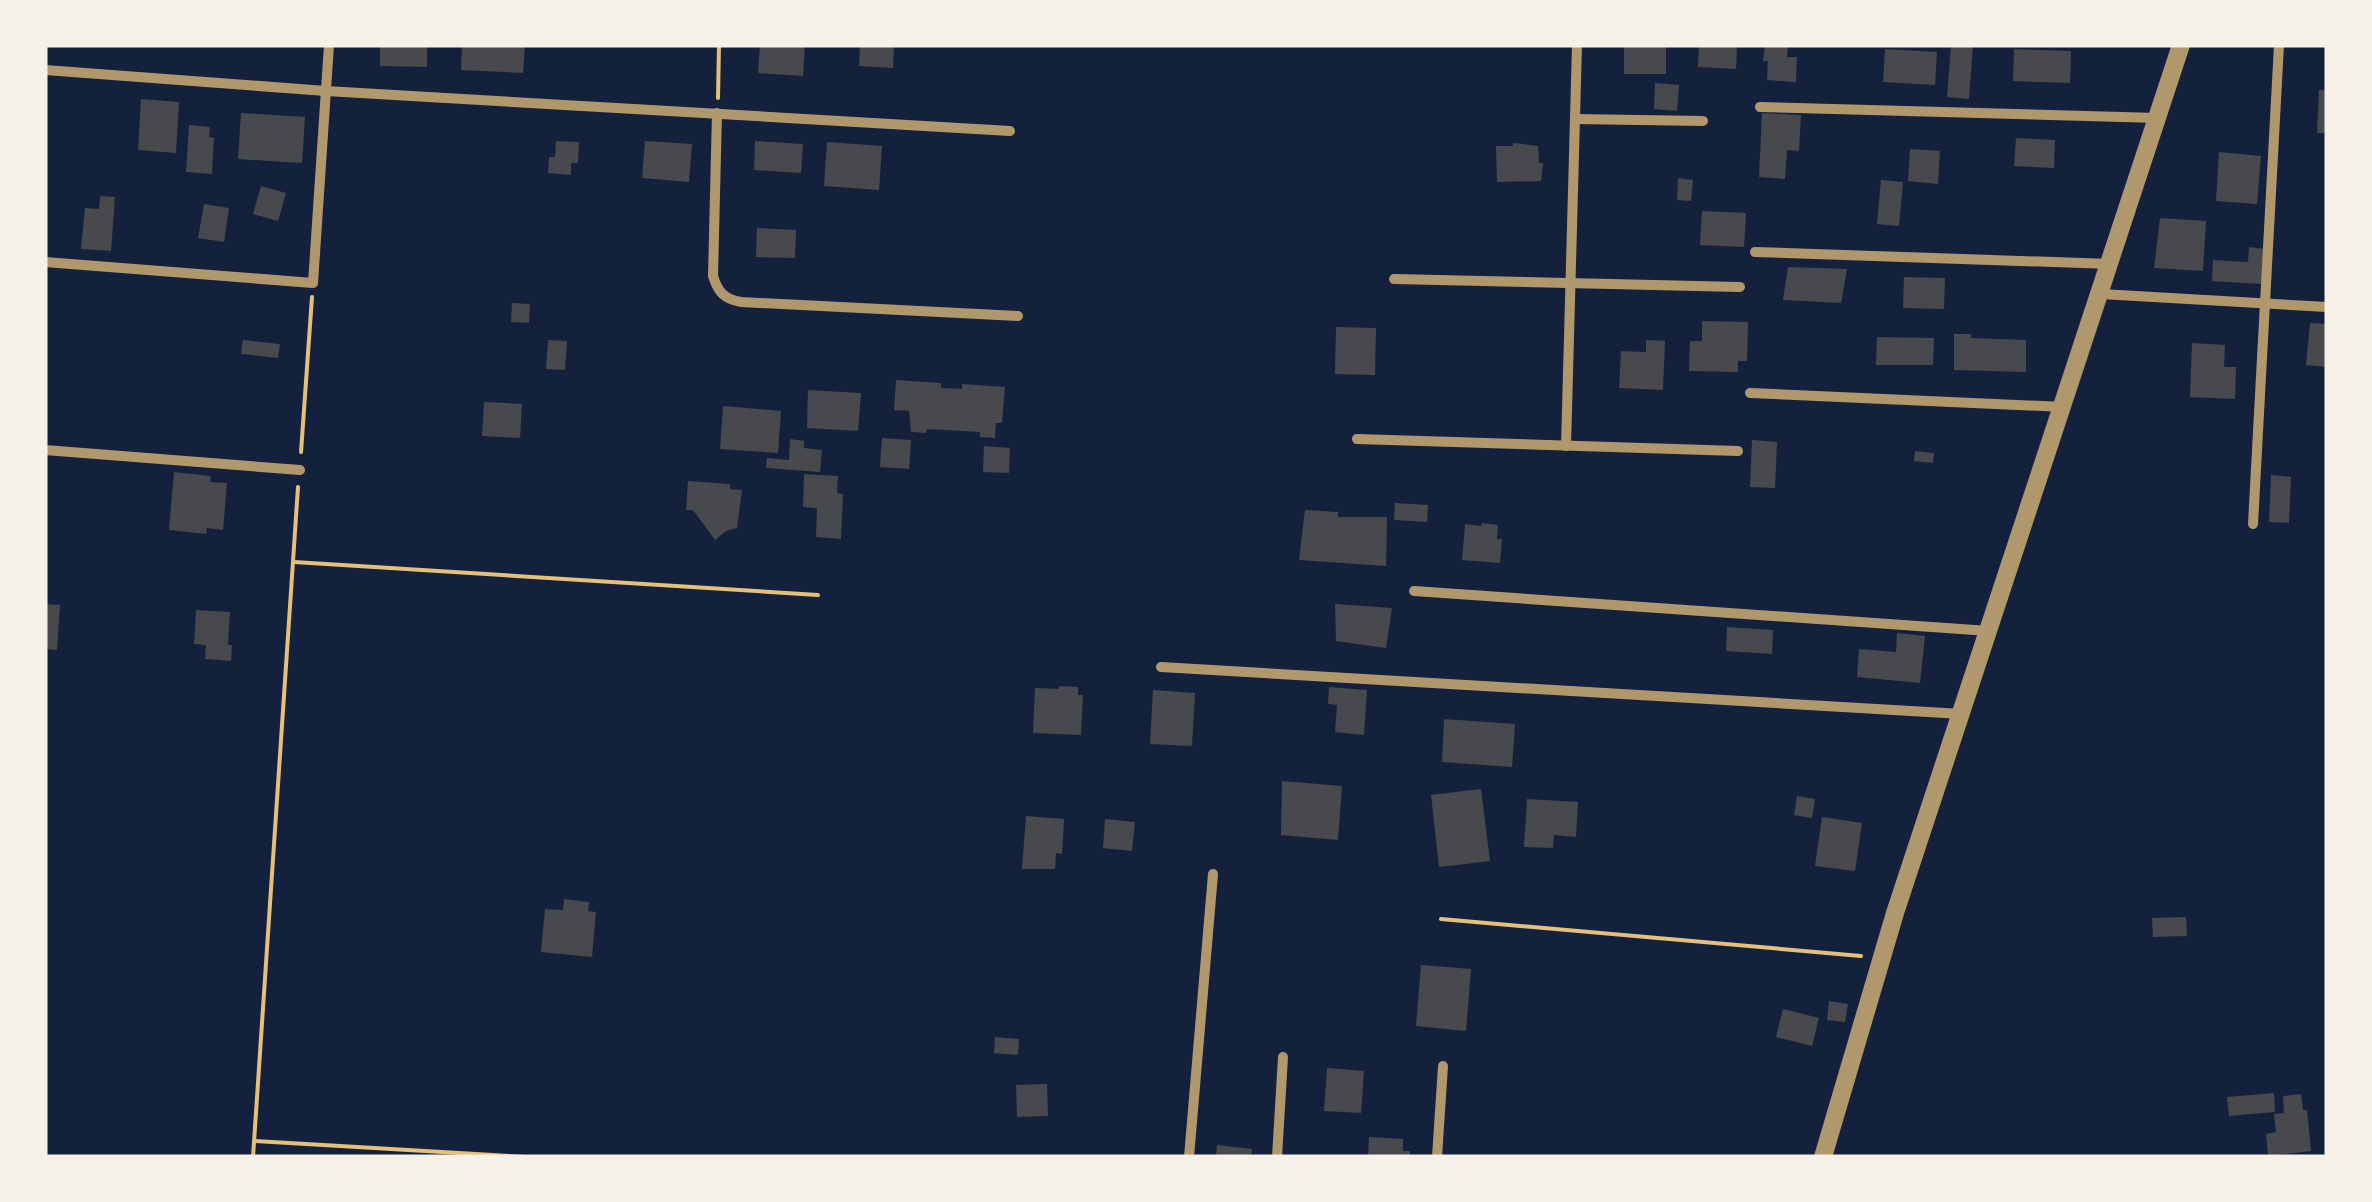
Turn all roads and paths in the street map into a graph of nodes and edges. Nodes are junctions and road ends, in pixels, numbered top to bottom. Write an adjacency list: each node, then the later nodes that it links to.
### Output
1 (330, 45): 7 (street)
2 (720, 45): 9 (path)
3 (1578, 45): 11 (street)
4 (2181, 45): 10 (street)
5 (2279, 45): 22 (street)
6 (45, 70): 7 (street)
7 (326, 91): 9 (street); 18 (street)
8 (1760, 107): 10 (street)
9 (718, 113): 13 (street); 24 (street)
10 (2158, 118): 16 (street)
11 (1575, 119): 12 (street); 19 (street)
12 (1702, 121)
13 (1010, 131)
14 (1755, 252): 16 (street)
15 (45, 262): 18 (street)
16 (2111, 264): 21 (street)
17 (1394, 279): 19 (street)
18 (314, 283): 31 (path)
19 (1570, 283): 20 (street); 28 (street)
20 (1740, 288)
21 (2101, 294): 22 (street); 26 (street)
22 (2265, 303): 23 (street); 32 (street)
23 (2327, 307)
24 (1018, 316)
25 (1750, 393): 26 (street)
26 (2063, 406): 36 (street)
27 (1356, 439): 28 (street)
28 (1566, 446): 30 (street)
29 (45, 450): 31 (street)
30 (1738, 451)
31 (300, 470): 33 (path)
32 (2253, 524)
33 (293, 562): 35 (path); 44 (path)
34 (1414, 591): 36 (street)
35 (818, 595)
36 (1989, 630): 38 (street)
37 (1160, 667): 38 (street)
38 (1962, 714): 41 (street)
39 (1212, 874): 47 (street)
40 (1442, 919): 41 (path)
41 (1881, 958): 50 (street)
42 (1284, 1056): 48 (street)
43 (1442, 1066): 49 (street)
44 (254, 1141): 45 (path); 46 (path)
45 (252, 1157)
46 (525, 1157)
47 (1189, 1157)
48 (1278, 1157)
49 (1437, 1157)
50 (1823, 1157)

